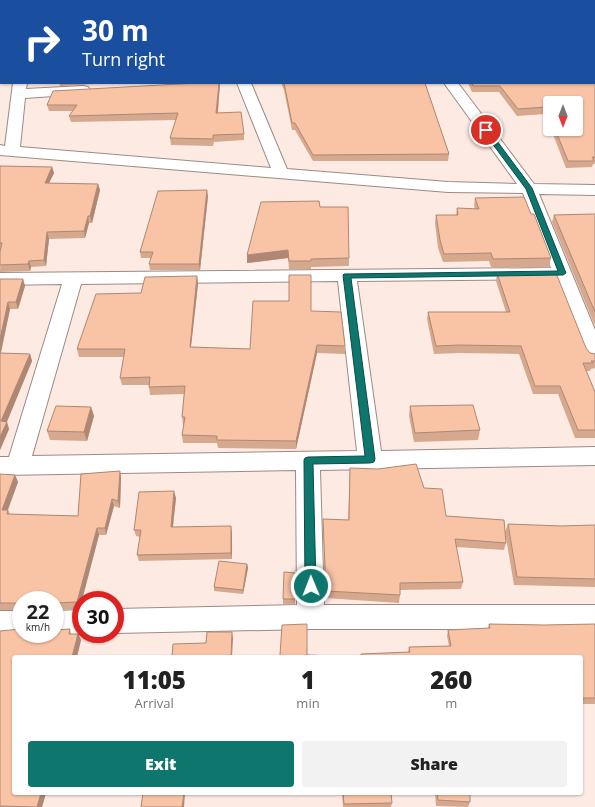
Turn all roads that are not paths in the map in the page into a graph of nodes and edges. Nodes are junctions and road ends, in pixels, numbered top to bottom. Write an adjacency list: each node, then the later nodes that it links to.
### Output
1 (244, 84): 6 (street)
2 (452, 84): 7 (street)
3 (19, 89): 4 (street); 5 (street)
4 (96, 90)
5 (6, 151): 6 (street)
6 (281, 173): 7 (street)
7 (529, 188): 8 (street); 9 (street)
8 (595, 190)
9 (563, 273): 10 (street); 13 (street)
10 (347, 275): 11 (street); 15 (street)
11 (73, 278): 12 (street); 17 (street)
12 (0, 279)
13 (595, 355)
14 (595, 456): 15 (street)
15 (370, 459): 16 (street)
16 (308, 460): 17 (street); 18 (street)
17 (9, 465)
18 (311, 617): 19 (street); 20 (street)
19 (595, 617)
20 (124, 621)
21 (12, 623): 22 (street)
22 (0, 624)

